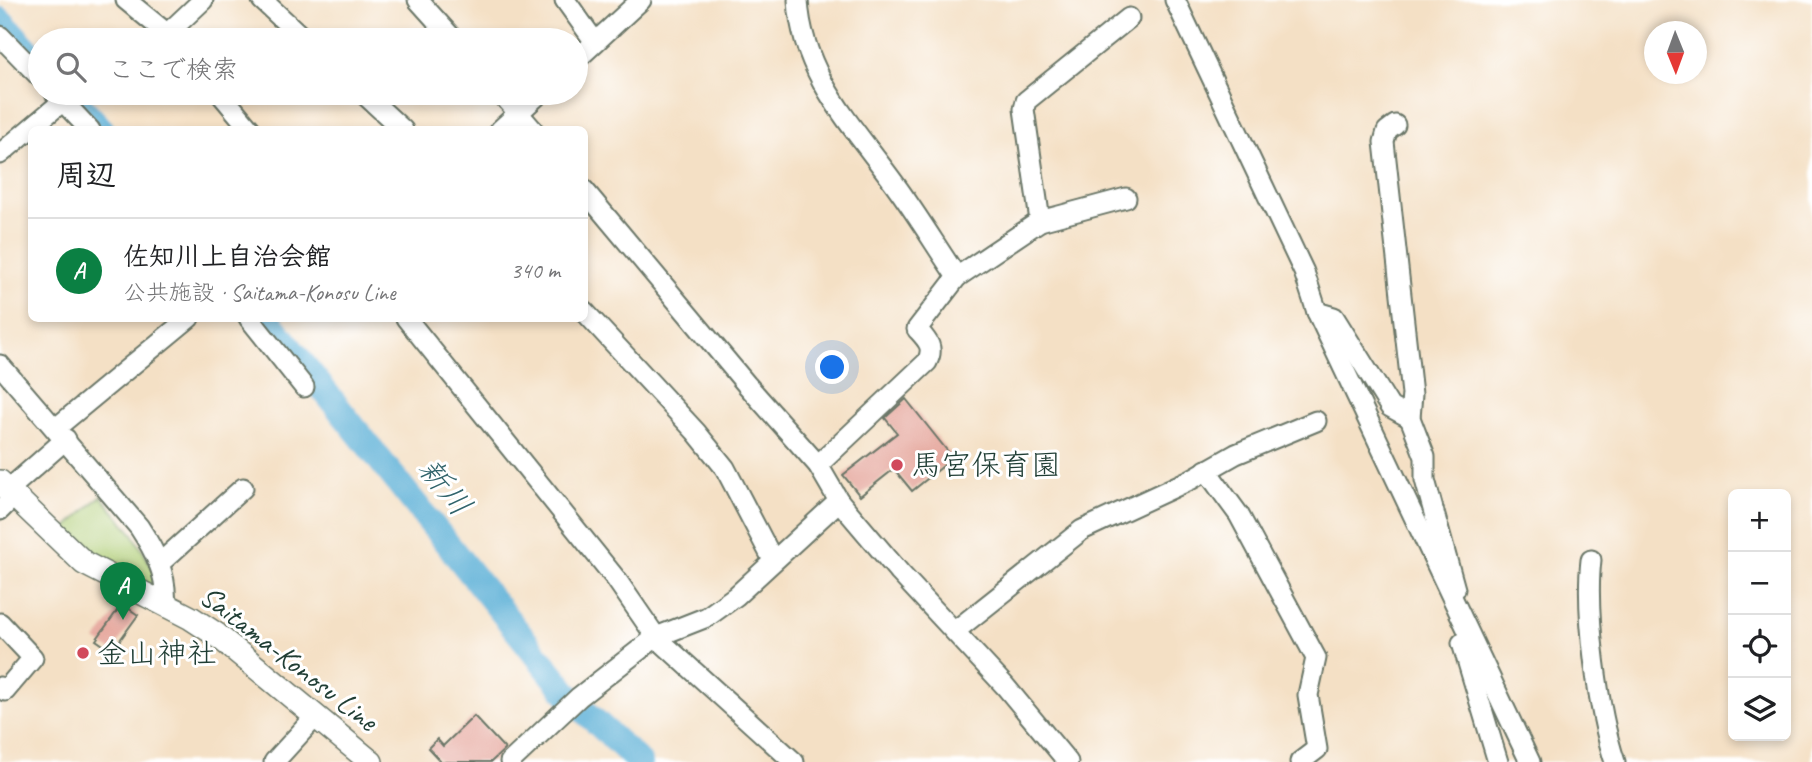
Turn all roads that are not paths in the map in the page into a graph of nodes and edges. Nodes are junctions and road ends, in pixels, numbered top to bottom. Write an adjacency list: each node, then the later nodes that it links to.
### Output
1 (126, 0): 10 (street)
2 (203, 0): 11 (street)
3 (262, 0): 12 (street)
4 (418, 0): 13 (street)
5 (565, 0): 14 (street)
6 (640, 0): 17 (street)
7 (798, 0): 39 (street)
8 (1175, 0): 40 (street)
9 (1129, 18): 38 (street)
10 (161, 28)
11 (180, 28)
12 (292, 28)
13 (443, 28)
14 (585, 28)
15 (588, 33): 17 (street)
16 (0, 36): 19 (street)
17 (595, 43): 18 (street)
18 (588, 49)
19 (28, 65)
20 (51, 105): 28 (street)
21 (67, 105): 29 (street)
22 (230, 105): 30 (street)
23 (376, 105): 31 (street)
24 (512, 105): 26 (street)
25 (527, 105): 26 (street)
26 (519, 113): 32 (street); 33 (street)
27 (1395, 125): 47 (street)
28 (29, 126)
29 (86, 126)
30 (248, 126)
31 (399, 126)
32 (504, 126)
33 (530, 126)
34 (28, 127): 35 (street)
35 (0, 154)
36 (588, 195): 50 (street)
37 (1126, 198): 38 (street)
38 (1040, 221): 39 (street)
39 (957, 277): 50 (street)
40 (1317, 312): 47 (street); 59 (street)
41 (588, 316): 55 (street)
42 (185, 322): 49 (street)
43 (251, 322): 46 (street)
44 (409, 322): 62 (street)
45 (0, 365): 49 (street)
46 (304, 387)
47 (1410, 418): 59 (street)
48 (1316, 421): 51 (street)
49 (61, 434): 53 (street); 57 (street)
50 (818, 465): 54 (street)
51 (1206, 470): 61 (street); 70 (street)
52 (243, 488): 57 (street)
53 (6, 495): 58 (main road, Saitama-Konosu Line)
54 (839, 501): 55 (street); 61 (street)
55 (773, 560): 62 (street)
56 (1591, 560): 73 (street)
57 (159, 564): 58 (street)
58 (165, 604): 64 (main road, Saitama-Konosu Line)
59 (1461, 620): 71 (street); 72 (street)
60 (0, 623): 63 (street)
61 (955, 631): 69 (street)
62 (656, 637): 67 (street); 68 (street)
63 (0, 687)
64 (316, 716): 65 (street); 66 (main road, Saitama-Konosu Line)
65 (274, 762)
66 (371, 762)
67 (510, 762)
68 (793, 762)
69 (1068, 762)
70 (1300, 762)
71 (1498, 762)
72 (1530, 762)
73 (1615, 762)

